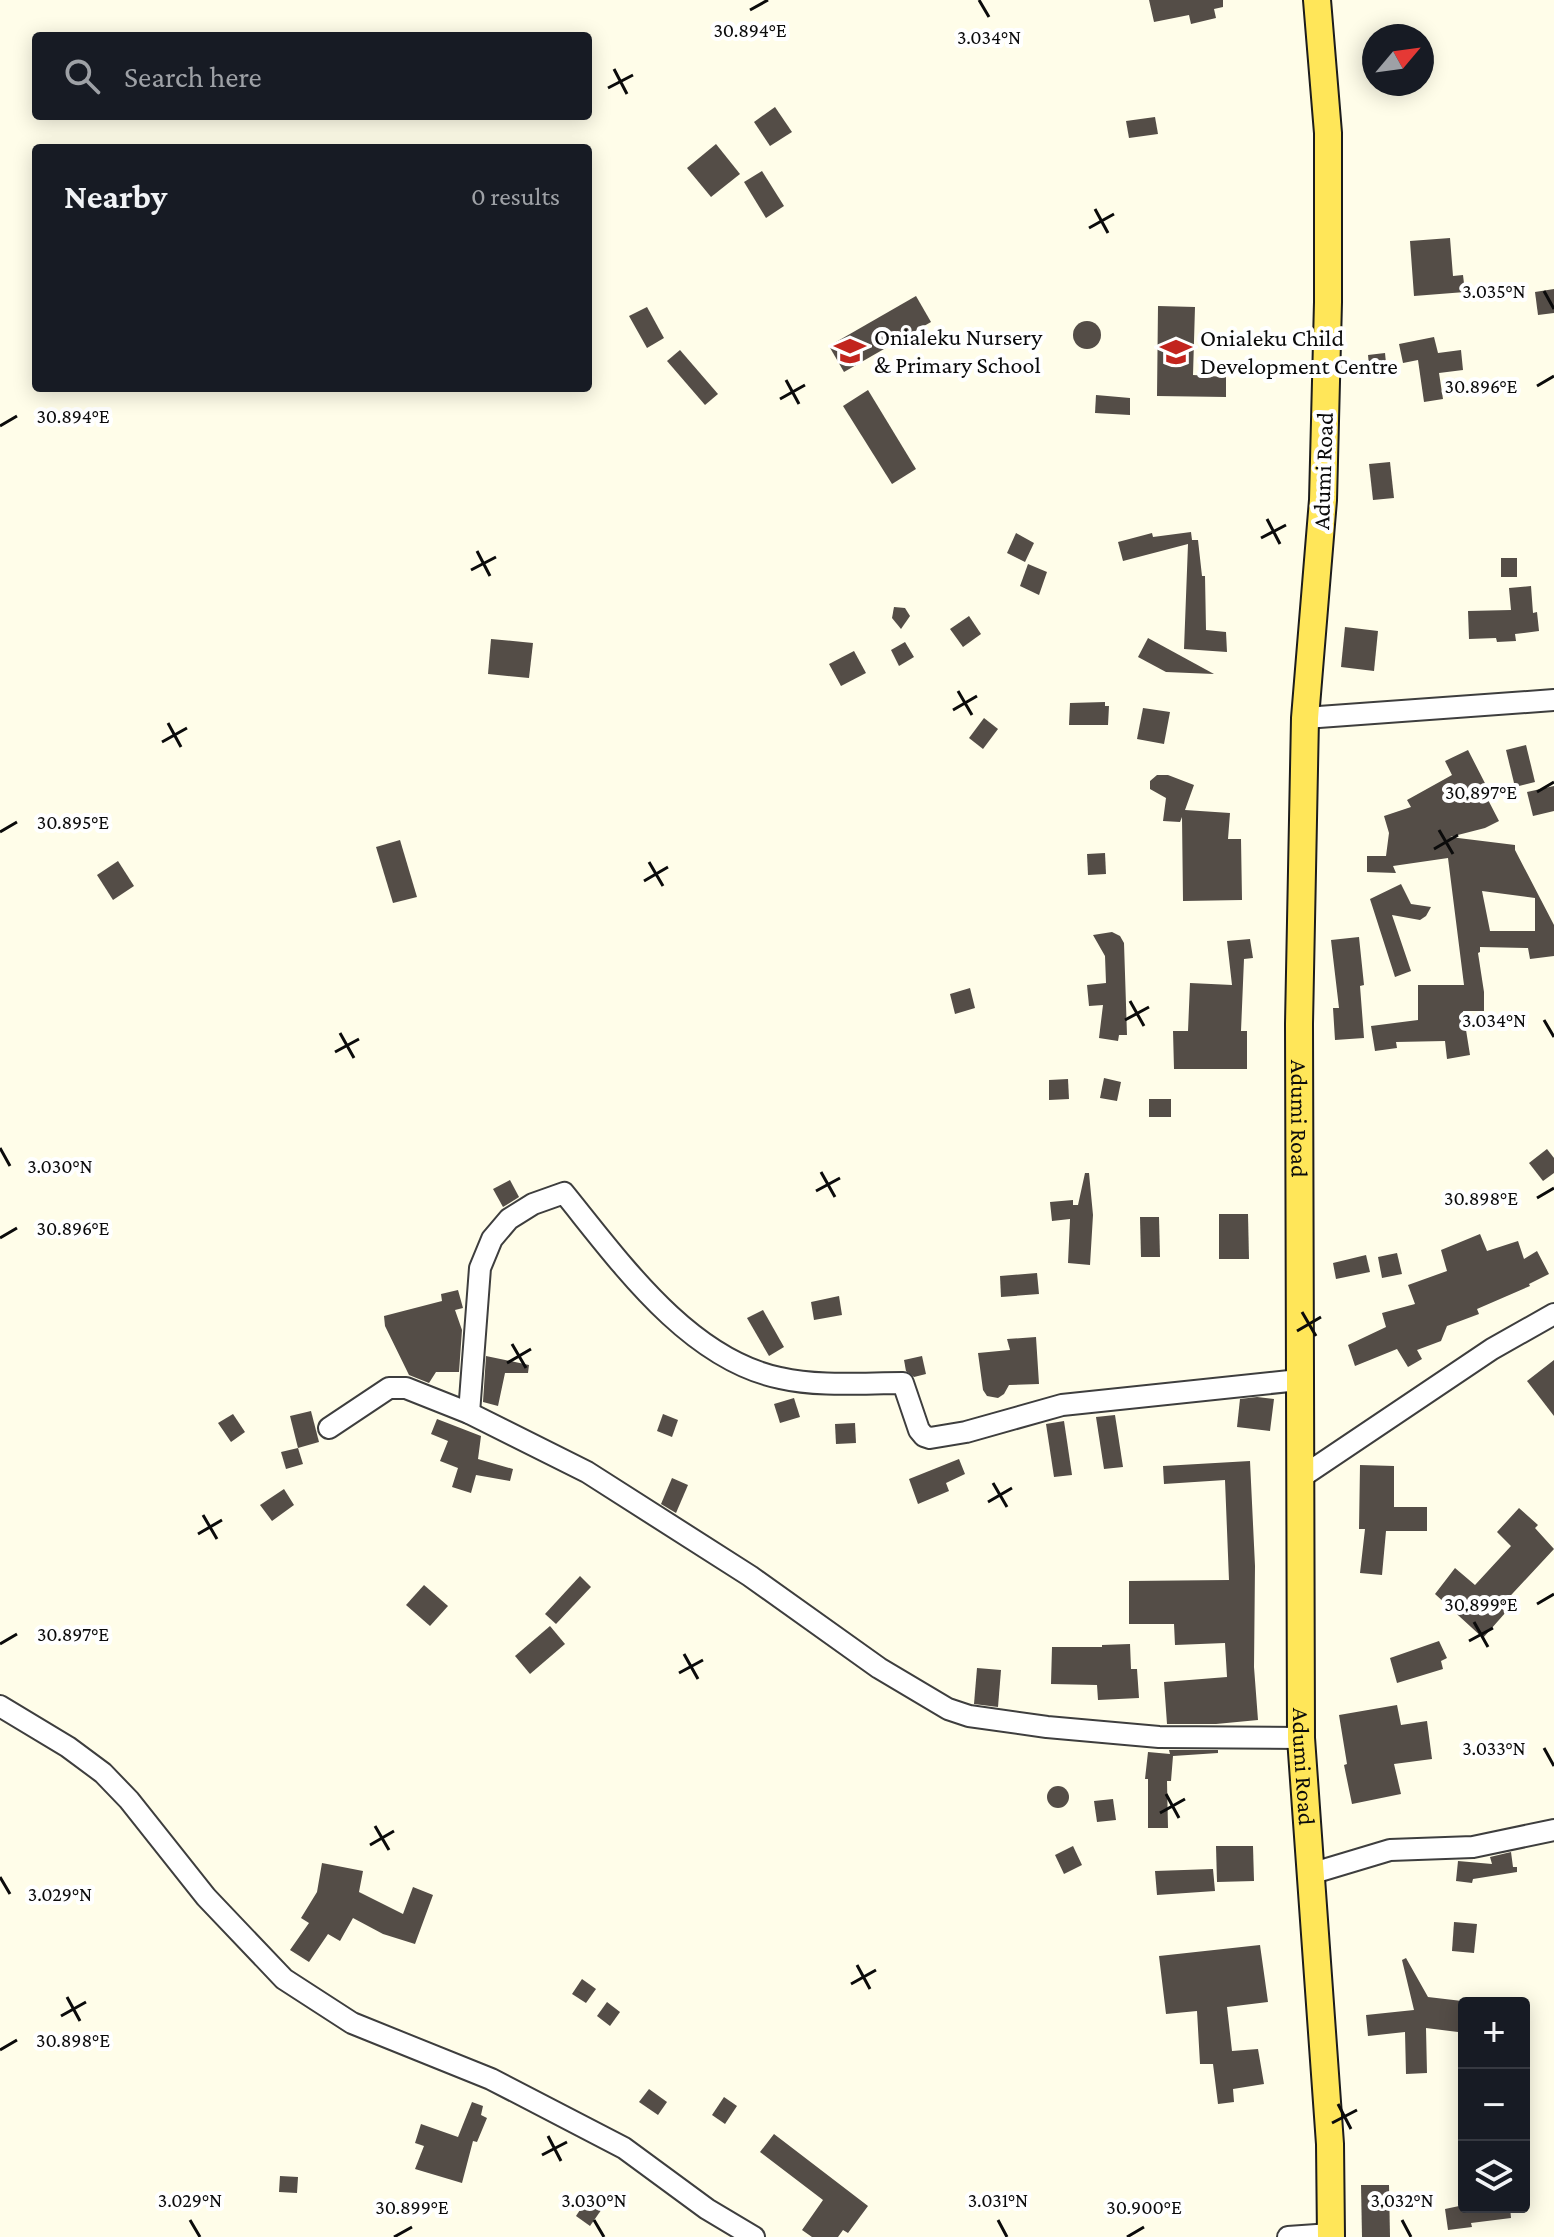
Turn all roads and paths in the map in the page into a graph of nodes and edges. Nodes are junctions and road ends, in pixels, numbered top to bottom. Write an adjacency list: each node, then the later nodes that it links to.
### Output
1 (1317, 0): 3 (main road, Adumi Road)
2 (1554, 700): 3 (street)
3 (1305, 718): 5 (main road, Adumi Road)
4 (1554, 1314): 8 (street)
5 (1299, 1380): 6 (street); 8 (main road, Adumi Road)
6 (469, 1413): 7 (street); 10 (street)
7 (329, 1428)
8 (1300, 1478): 10 (main road, Adumi Road)
9 (0, 1706): 14 (street)
10 (1301, 1738): 12 (main road, Adumi Road)
11 (1554, 1830): 12 (street)
12 (1310, 1874): 13 (main road, Adumi Road)
13 (1331, 2235): 15 (street)
14 (754, 2237)
15 (1288, 2237)

